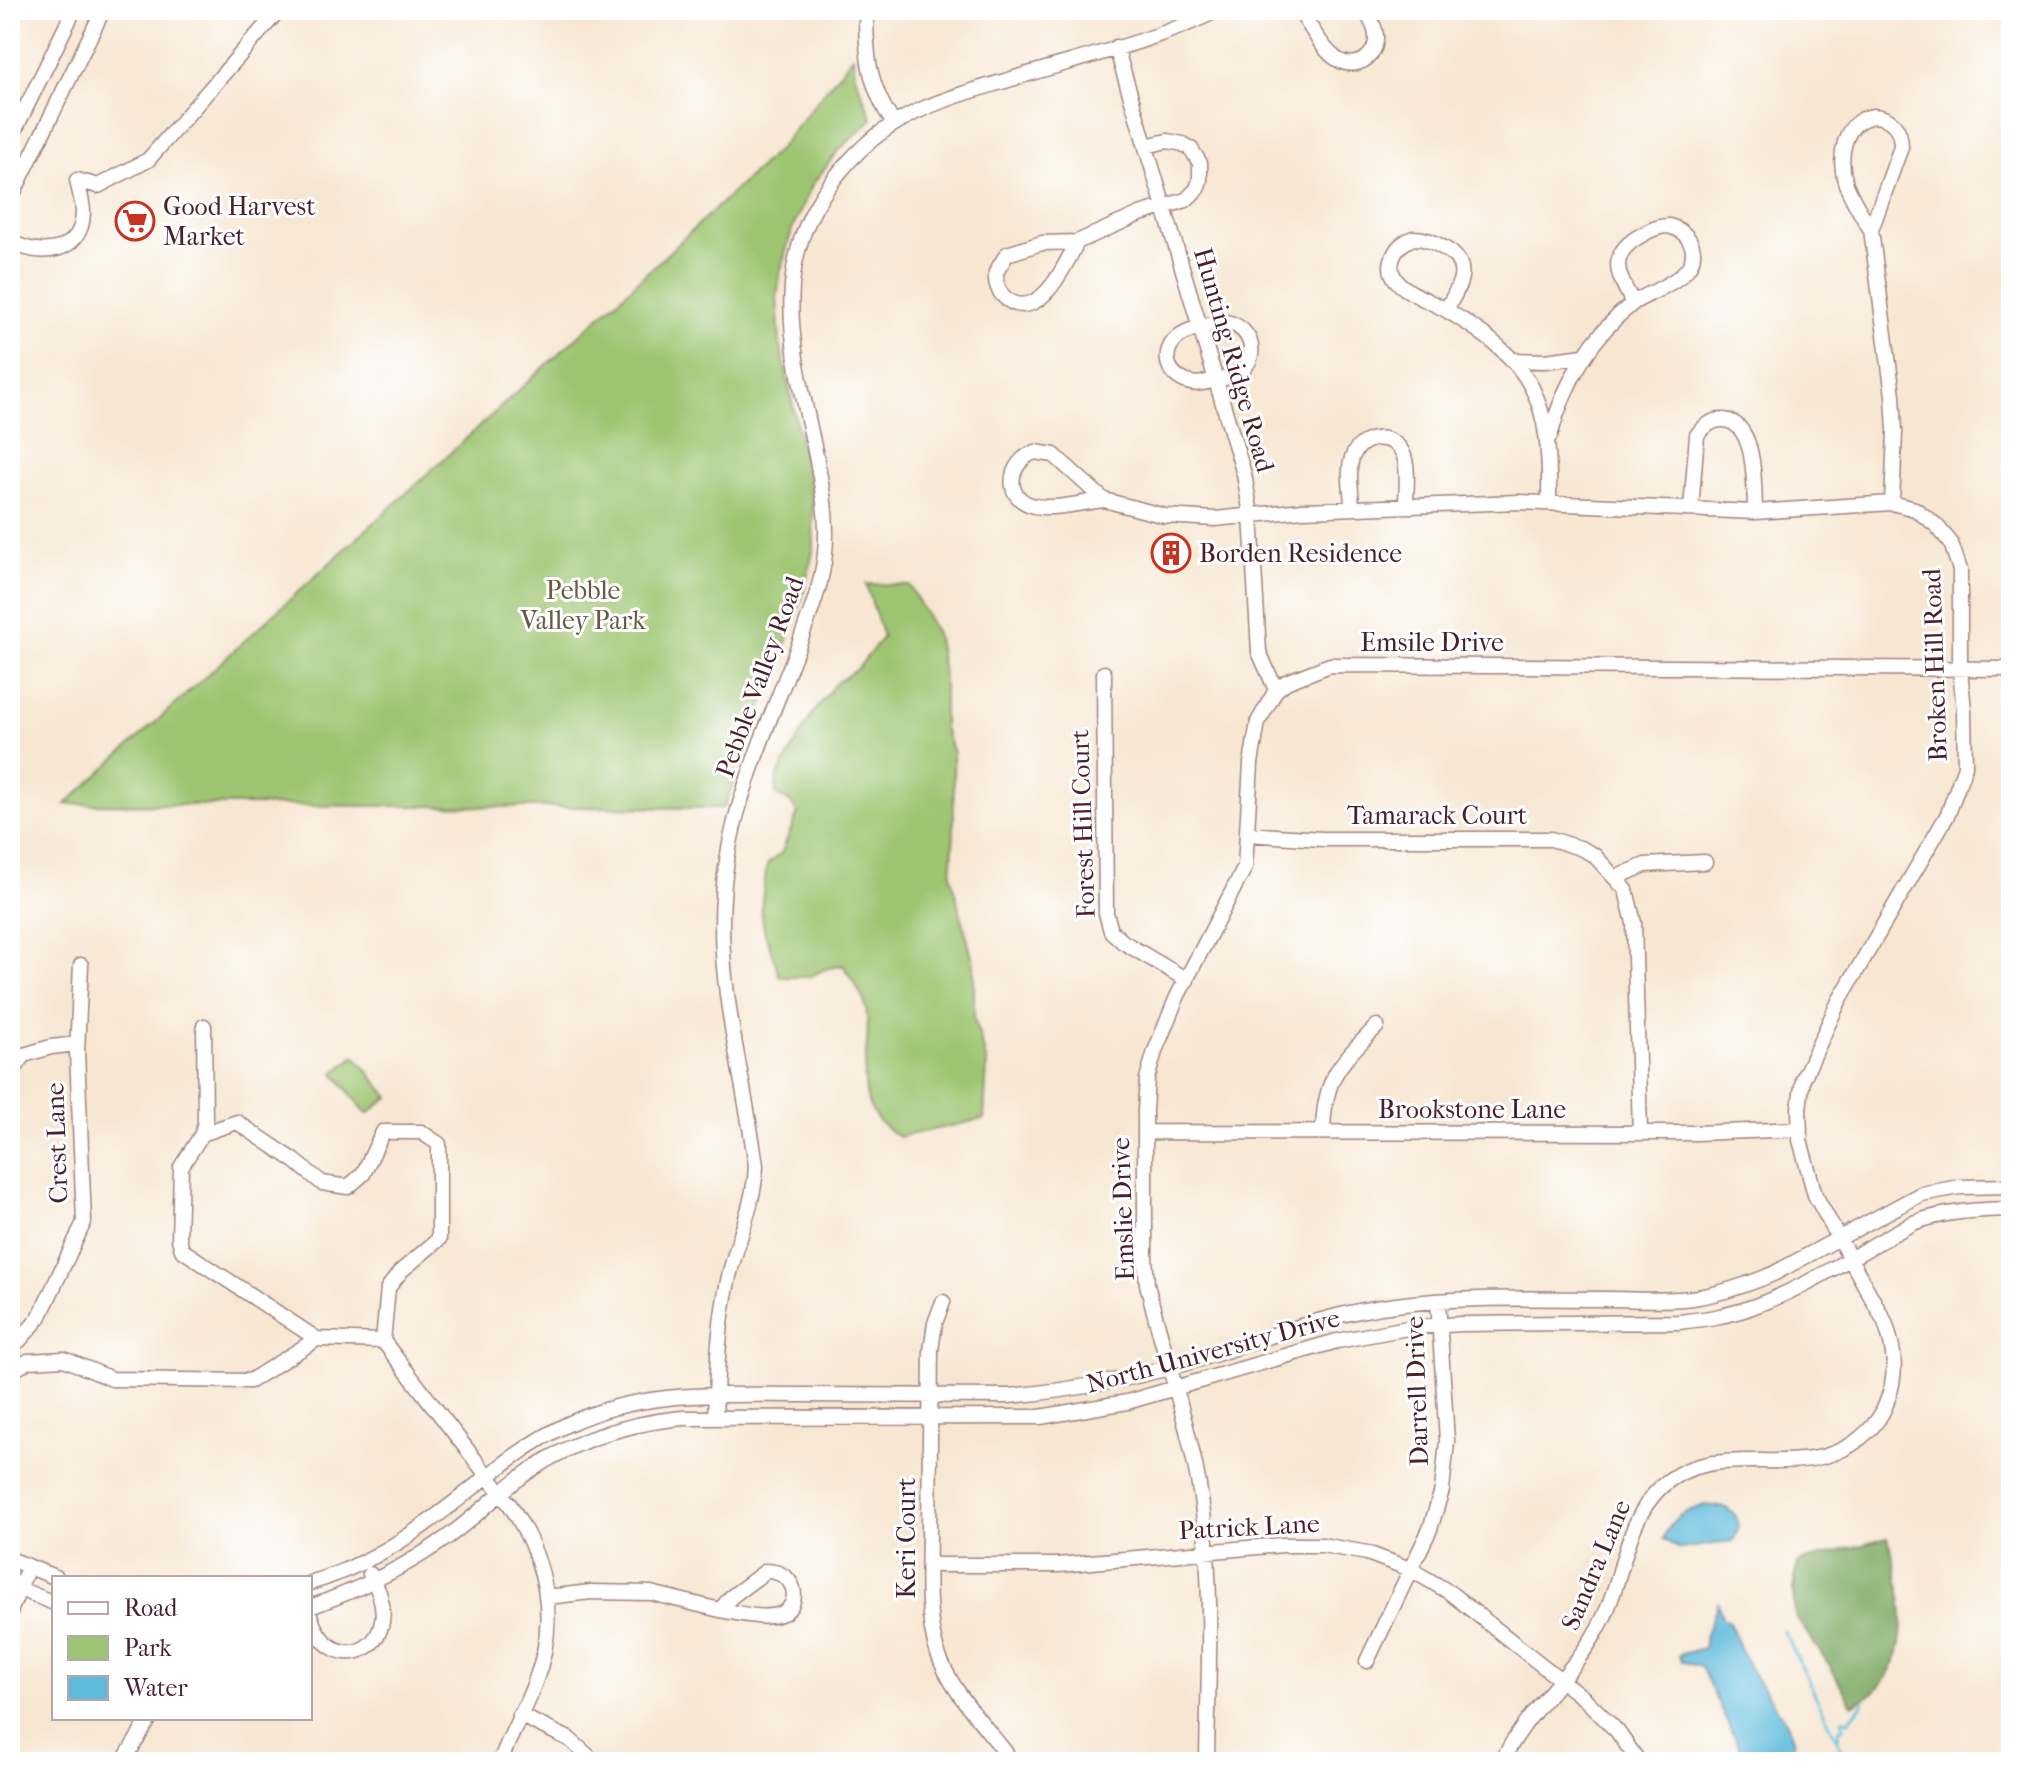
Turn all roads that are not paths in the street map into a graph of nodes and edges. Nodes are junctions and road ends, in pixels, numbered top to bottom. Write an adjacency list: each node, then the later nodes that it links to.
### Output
1 (74, 10): 10 (street)
2 (103, 10): 12 (street)
3 (279, 10): 15 (street)
4 (866, 10): 9 (street)
5 (1218, 10): 8 (street, Pebble Valley Road)
6 (1299, 10): 7 (street)
7 (1363, 10)
8 (1116, 47): 9 (street, Pebble Valley Road); 11 (street, Hunting Ridge Road)
9 (894, 124): 67 (street, Pebble Valley Road)
10 (10, 140)
11 (1146, 146): 13 (street, Hunting Ridge Road); 13 (street)
12 (10, 200)
13 (1164, 206): 16 (street); 19 (street, Hunting Ridge Road)
14 (1871, 230): 14 (street); 26 (street)
15 (10, 241)
16 (1077, 242): 16 (street)
17 (1633, 303): 17 (street); 20 (street)
18 (1446, 310): 18 (street); 21 (street)
19 (1201, 327): 22 (street, Hunting Ridge Road); 22 (street); 22 (street)
20 (1584, 356): 21 (street); 23 (street)
21 (1513, 360): 23 (street)
22 (1217, 380): 31 (street, Hunting Ridge Road)
23 (1549, 441): 25 (street)
24 (1104, 500): 24 (street); 31 (street, Broken Hill Road)
25 (1549, 502): 27 (street, Broken Hill Road); 29 (street, Broken Hill Road)
26 (1892, 503): 30 (street, Broken Hill Road); 33 (street, Broken Hill Road)
27 (1406, 506): 28 (street, Broken Hill Road); 28 (street)
28 (1352, 507): 31 (street, Broken Hill Road)
29 (1691, 509): 30 (street, Broken Hill Road); 30 (street)
30 (1755, 512)
31 (1251, 515): 35 (street, Hunting Ridge Road)
32 (2011, 669): 33 (street, Emsile Drive)
33 (1960, 670): 35 (street, Emsile Drive); 45 (street, Broken Hill Road)
34 (1104, 673): 40 (street, Forest Hill Court)
35 (1276, 690): 36 (street)
36 (1247, 834): 38 (street, Tamarack Court); 40 (street)
37 (1705, 862): 38 (street)
38 (1615, 878): 48 (street, Tamarack Court)
39 (81, 965): 43 (street, Crest Lane)
40 (1187, 980): 46 (street, Emslie Drive)
41 (204, 1026): 49 (street)
42 (1377, 1026): 47 (street)
43 (77, 1044): 44 (street); 62 (street, Crest Lane)
44 (10, 1076)
45 (1800, 1129): 48 (street, Brookstone Lane); 52 (street, Broken Hill Road)
46 (1145, 1132): 47 (street, Brookstone Lane); 64 (street, Emslie Drive)
47 (1323, 1132): 48 (street, Brookstone Lane)
48 (1640, 1133)
49 (202, 1134): 61 (street); 63 (street)
50 (2007, 1186): 51 (street); 52 (street, North University Drive)
51 (2006, 1209): 53 (street, North University Drive)
52 (1839, 1238): 53 (street, Broken Hill Road); 54 (street, North University Drive)
53 (1850, 1258): 58 (street, North University Drive); 90 (street, Sandra Lane)
54 (1752, 1283): 55 (street, North University Drive); 58 (street)
55 (1524, 1299): 56 (street, North University Drive); 59 (street)
56 (1438, 1301): 60 (street, Darrell Drive); 64 (street, North University Drive)
57 (943, 1302): 68 (street, Keri Court)
58 (1762, 1304): 59 (street, North University Drive)
59 (1524, 1323): 60 (street, North University Drive)
60 (1440, 1325): 66 (street, North University Drive); 78 (street, Darrell Drive)
61 (317, 1339): 63 (street); 65 (street)
62 (10, 1341)
63 (383, 1341): 71 (street)
64 (1170, 1367): 66 (street, Emslie Drive); 68 (street, North University Drive)
65 (10, 1373)
66 (1176, 1388): 70 (street, North University Drive); 73 (street, Emslie Drive)
67 (716, 1395): 68 (street, North University Drive); 69 (street, Pebble Valley Road); 71 (street, North University Drive)
68 (930, 1396): 70 (street, Keri Court)
69 (715, 1418): 70 (street, North University Drive); 72 (street, North University Drive)
70 (930, 1419): 76 (street, Keri Court)
71 (487, 1475): 72 (street); 75 (street, North University Drive)
72 (501, 1493): 81 (street, North University Drive); 83 (street)
73 (1207, 1552): 76 (street, Patrick Lane); 78 (street, Patrick Lane); 98 (street, Emslie Drive)
74 (10, 1559): 77 (street)
75 (362, 1562): 80 (street, North University Drive); 81 (street)
76 (929, 1565): 93 (street, Keri Court)
77 (28, 1567): 79 (street); 82 (street)
78 (1410, 1569): 89 (street, Darrell Drive); 90 (street, Patrick Lane)
79 (52, 1576)
80 (312, 1582)
81 (375, 1582): 85 (street, North University Drive); 88 (street)
82 (15, 1587): 84 (street); 87 (street)
83 (547, 1597): 86 (street); 91 (street)
84 (52, 1602)
85 (312, 1606)
86 (720, 1610): 86 (street)
87 (10, 1612)
88 (312, 1620)
89 (1367, 1661)
90 (1561, 1680): 99 (street, Sandra Lane); 100 (street, Patrick Lane)
91 (519, 1715): 96 (street); 97 (street)
92 (149, 1720): 94 (street)
93 (1006, 1753)
94 (127, 1757): 95 (street)
95 (145, 1762)
96 (500, 1762)
97 (595, 1762)
98 (1207, 1762)
99 (1502, 1762)
100 (1639, 1762)

